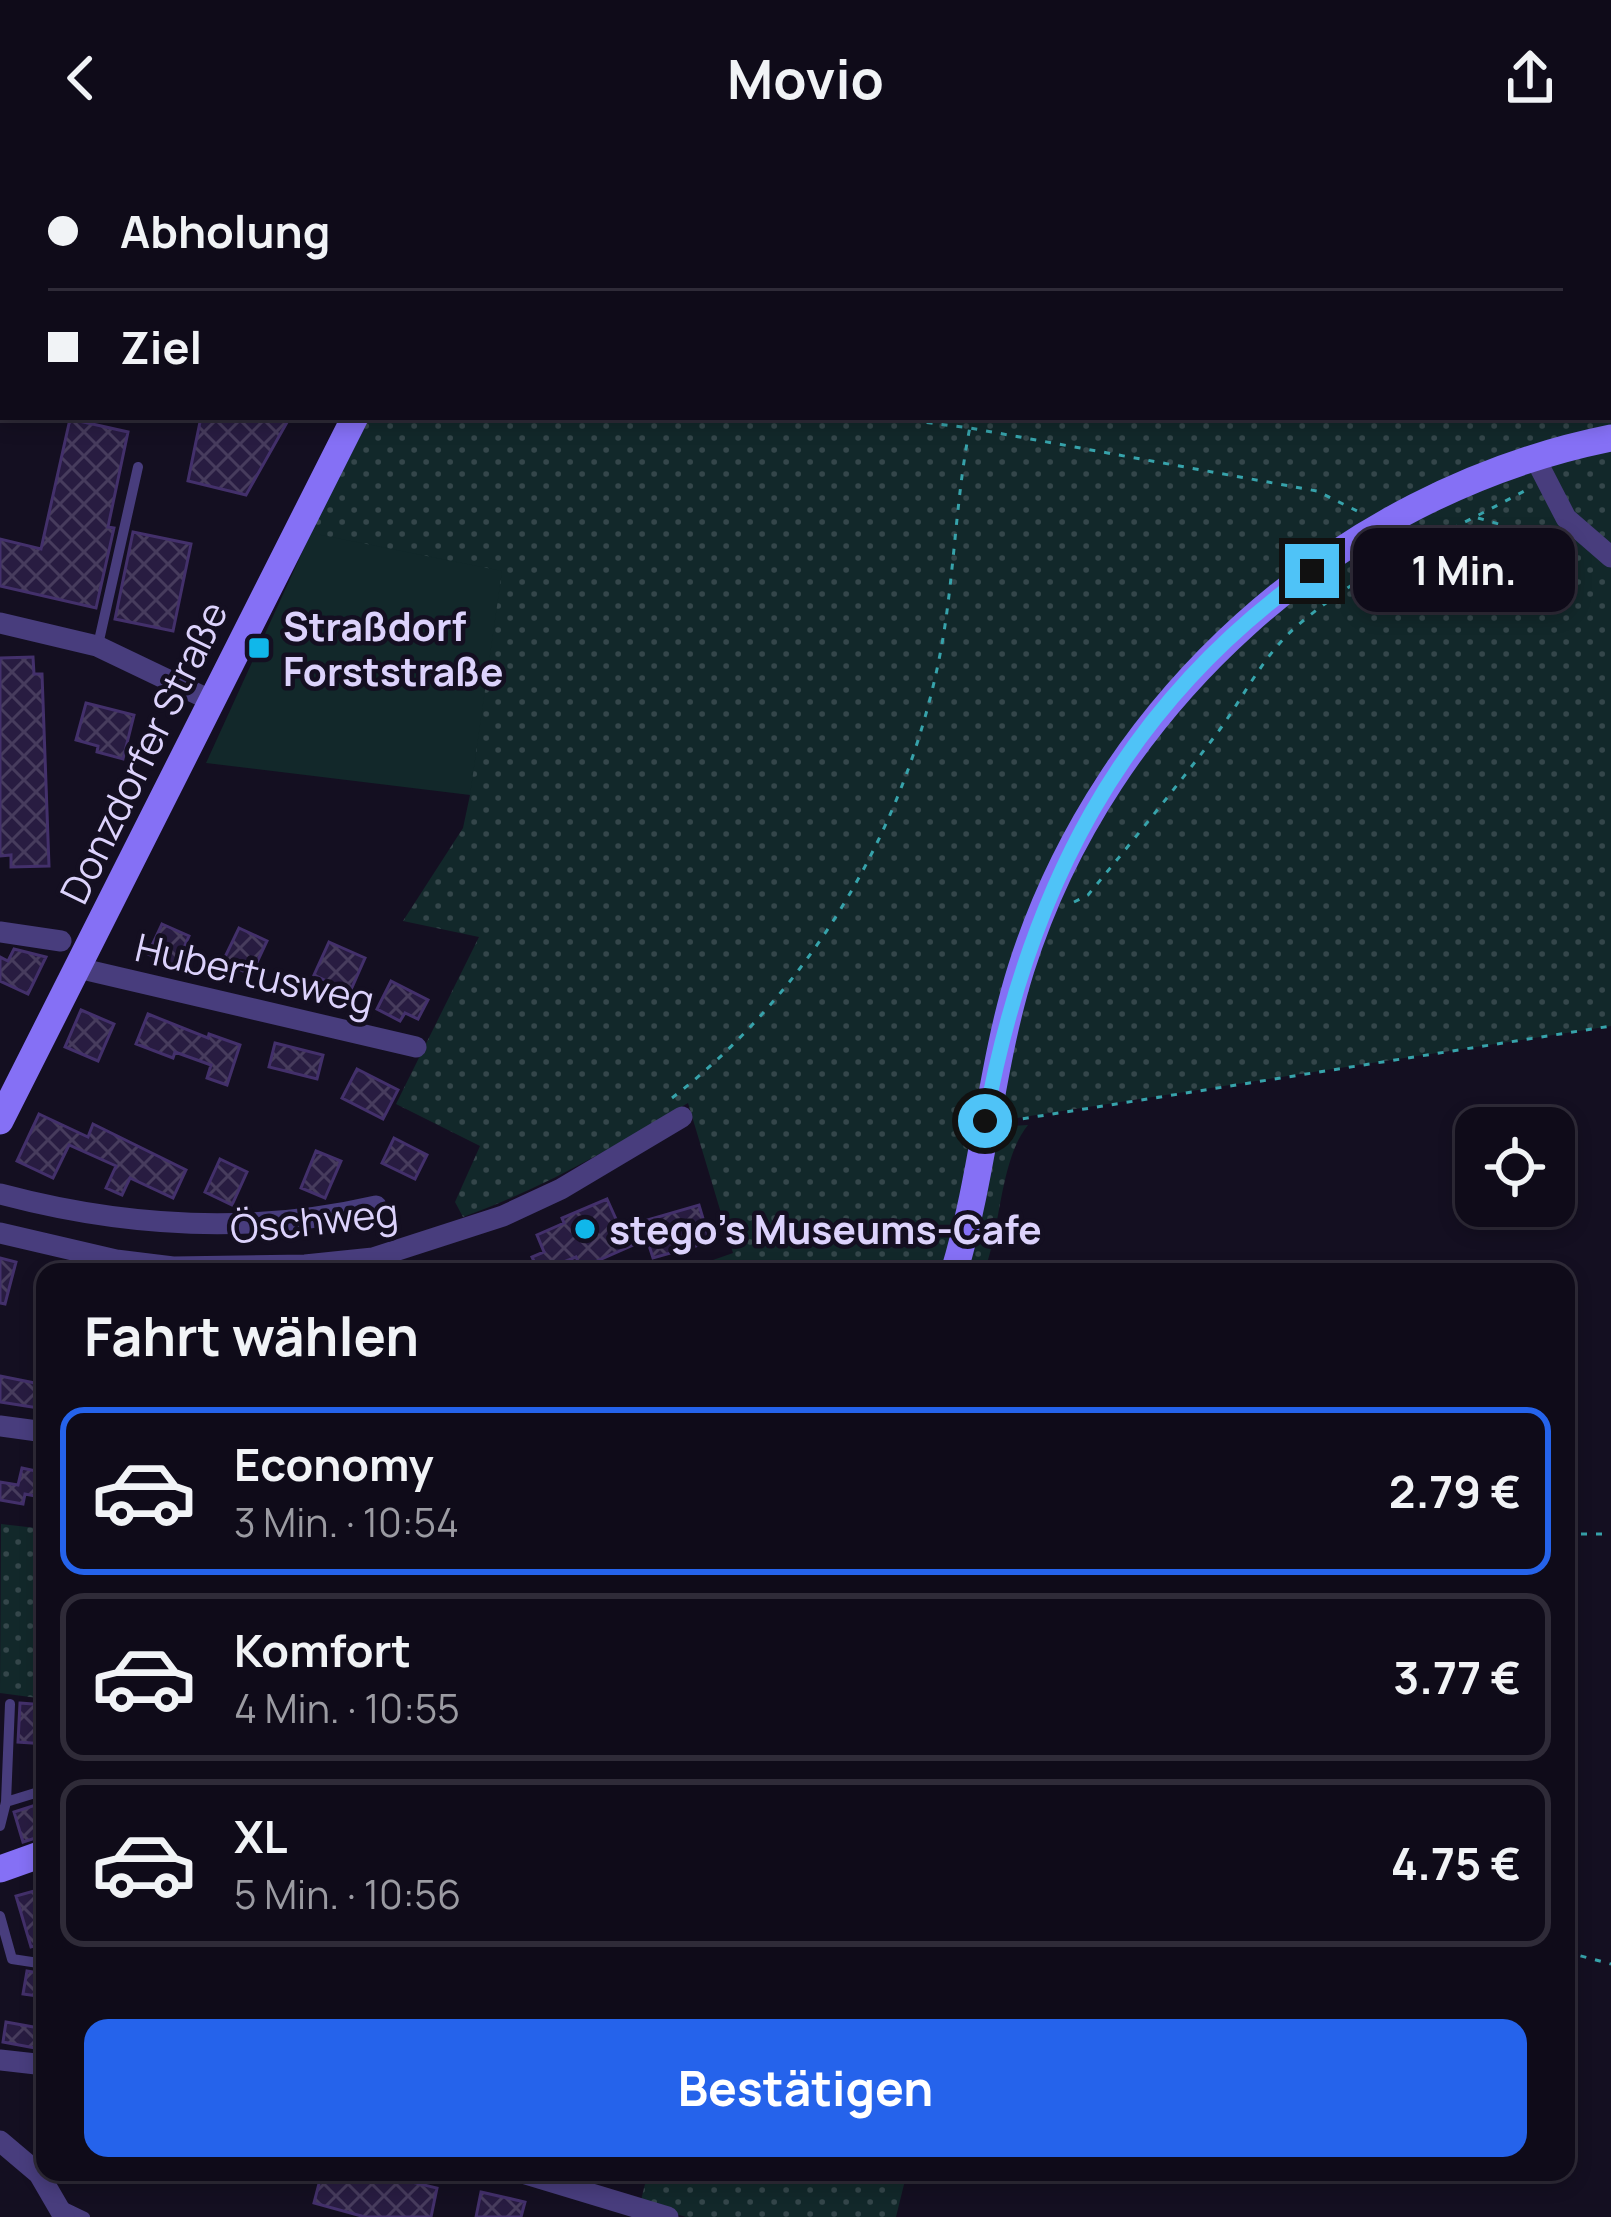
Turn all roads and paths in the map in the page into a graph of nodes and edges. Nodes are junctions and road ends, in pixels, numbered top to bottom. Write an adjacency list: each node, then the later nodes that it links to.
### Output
1 (353, 420): 14 (main road, Donzdorfer Straße)
2 (906, 420): 4 (path)
3 (972, 420): 4 (path)
4 (970, 428): 9 (path); 21 (path)
5 (1611, 438): 7 (main road)
6 (138, 467): 13 (lane)
7 (1540, 469): 8 (path); 9 (main road); 11 (street)
8 (1476, 517): 10 (path); 15 (path)
9 (1375, 526): 15 (main road)
10 (1563, 543)
11 (1611, 557)
12 (0, 622): 13 (street)
13 (97, 646): 14 (street)
14 (212, 701): 18 (main road, Donzdorfer Straße)
15 (1036, 925): 23 (main road)
16 (0, 932): 17 (street)
17 (61, 941)
18 (78, 968): 20 (street, Hubertusweg); 22 (main road, Donzdorfer Straße)
19 (1611, 1026): 23 (path)
20 (416, 1047)
21 (673, 1111): 28 (street, Öschweg)
22 (0, 1121)
23 (985, 1121): 29 (main road)
24 (0, 1194): 25 (street)
25 (376, 1206)
26 (0, 1233): 27 (street, Öschweg)
27 (137, 1263)
28 (379, 1263)
29 (956, 1263)
30 (0, 1426): 31 (street)
31 (36, 1431)
32 (1575, 1534): 33 (path)
33 (1611, 1534)
34 (10, 1704): 36 (lane)
35 (36, 1793): 36 (lane)
36 (6, 1802): 37 (lane)
37 (0, 1826)
38 (36, 1856): 39 (main road)
39 (0, 1869)
40 (0, 1916): 42 (lane)
41 (1575, 1954): 43 (path)
42 (36, 1963)
43 (1611, 1964)
44 (0, 2060): 45 (street)
45 (36, 2064)
46 (0, 2141): 47 (street)
47 (36, 2171)
48 (43, 2181): 50 (street)
49 (549, 2181): 52 (street)
50 (61, 2211): 51 (lane)
51 (85, 2217)
52 (668, 2217)

